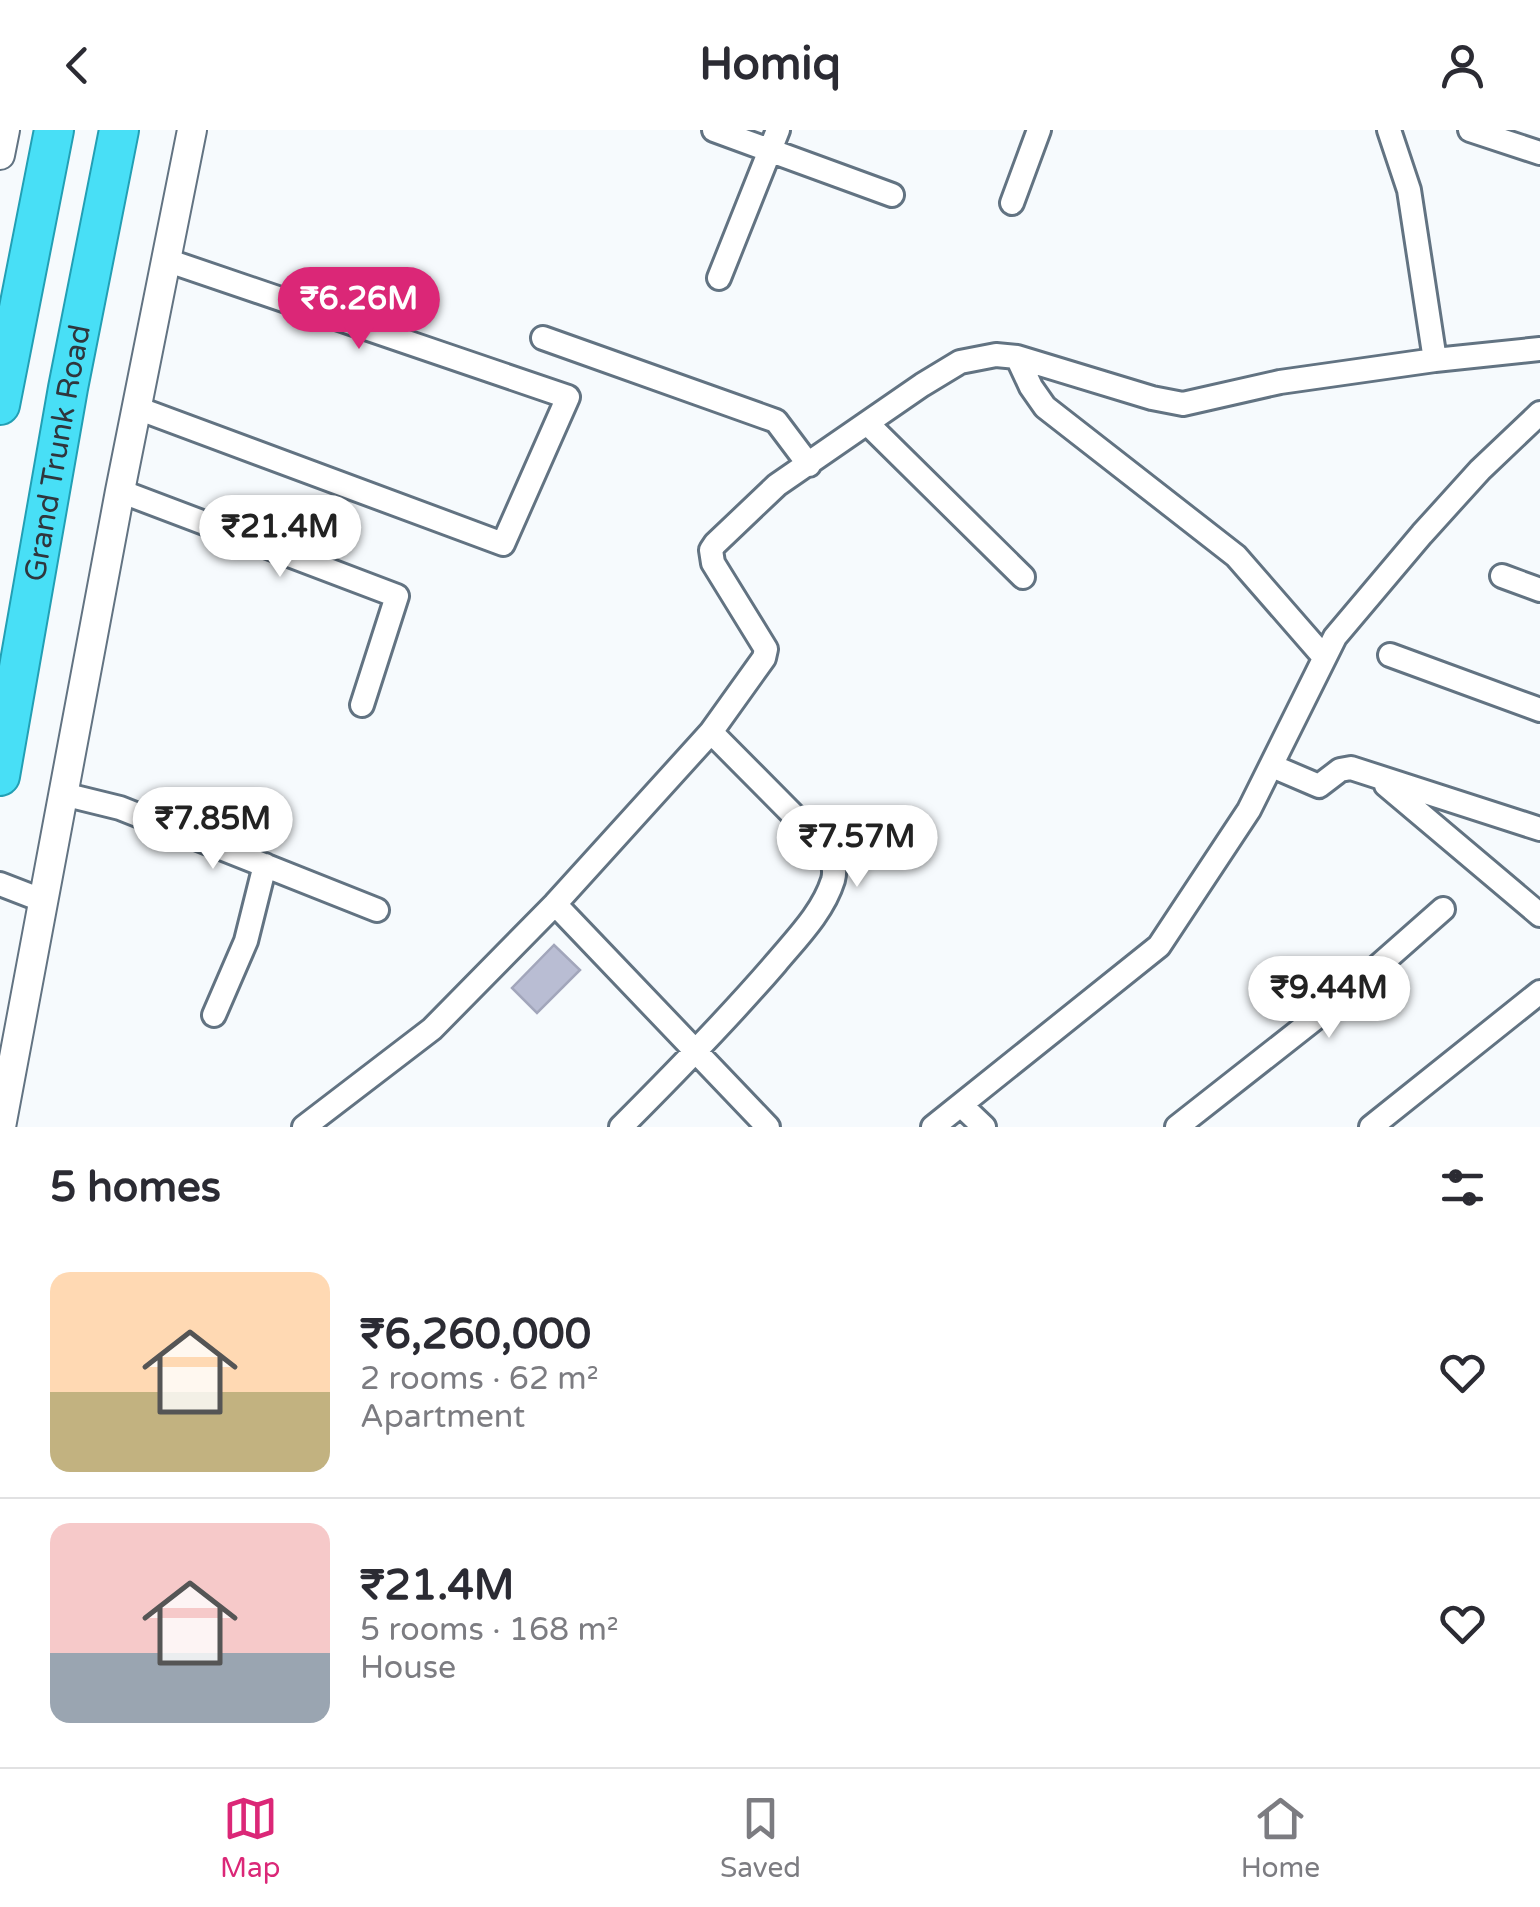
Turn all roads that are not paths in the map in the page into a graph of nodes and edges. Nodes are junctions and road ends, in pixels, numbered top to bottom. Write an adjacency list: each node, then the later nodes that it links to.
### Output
1 (5, 130): 11 (street)
2 (54, 130): 20 (highway)
3 (119, 130): 35 (highway, Grand Trunk Road)
4 (192, 130): 14 (street)
5 (714, 130): 9 (street)
6 (1039, 130): 13 (street)
7 (1389, 130): 19 (street)
8 (1470, 130): 10 (street)
9 (774, 141): 12 (street); 15 (street)
10 (1540, 153)
11 (0, 155)
12 (892, 195)
13 (1012, 203)
14 (166, 260): 21 (street); 21 (street)
15 (720, 278)
16 (543, 338): 24 (street)
17 (1540, 350): 19 (street)
18 (1018, 357): 19 (street); 23 (street); 30 (street)
19 (1435, 360)
20 (0, 405)
21 (137, 408): 25 (street)
22 (1540, 413): 30 (street)
23 (868, 424): 24 (street); 27 (street)
24 (809, 465): 33 (street)
25 (120, 491): 31 (street); 37 (street)
26 (1502, 576): 28 (street)
27 (1023, 577)
28 (1540, 590)
29 (1390, 655): 32 (street)
30 (1324, 657): 34 (street)
31 (362, 706)
32 (1540, 710)
33 (710, 732): 42 (street); 48 (street)
34 (1272, 766): 36 (street); 49 (street)
35 (0, 776)
36 (1378, 778): 38 (street); 45 (street)
37 (63, 794): 39 (street); 41 (street)
38 (1540, 829)
39 (265, 864): 44 (street); 47 (street)
40 (0, 884): 41 (street)
41 (44, 901): 50 (street)
42 (555, 904): 48 (street); 51 (street)
43 (1444, 909): 56 (street)
44 (377, 910)
45 (1540, 915)
46 (1537, 997): 57 (street)
47 (214, 1015)
48 (698, 1050): 52 (street); 53 (street)
49 (962, 1106): 54 (street); 55 (street)
50 (1, 1127)
51 (304, 1127)
52 (621, 1127)
53 (768, 1127)
54 (933, 1127)
55 (984, 1127)
56 (1177, 1127)
57 (1371, 1127)

